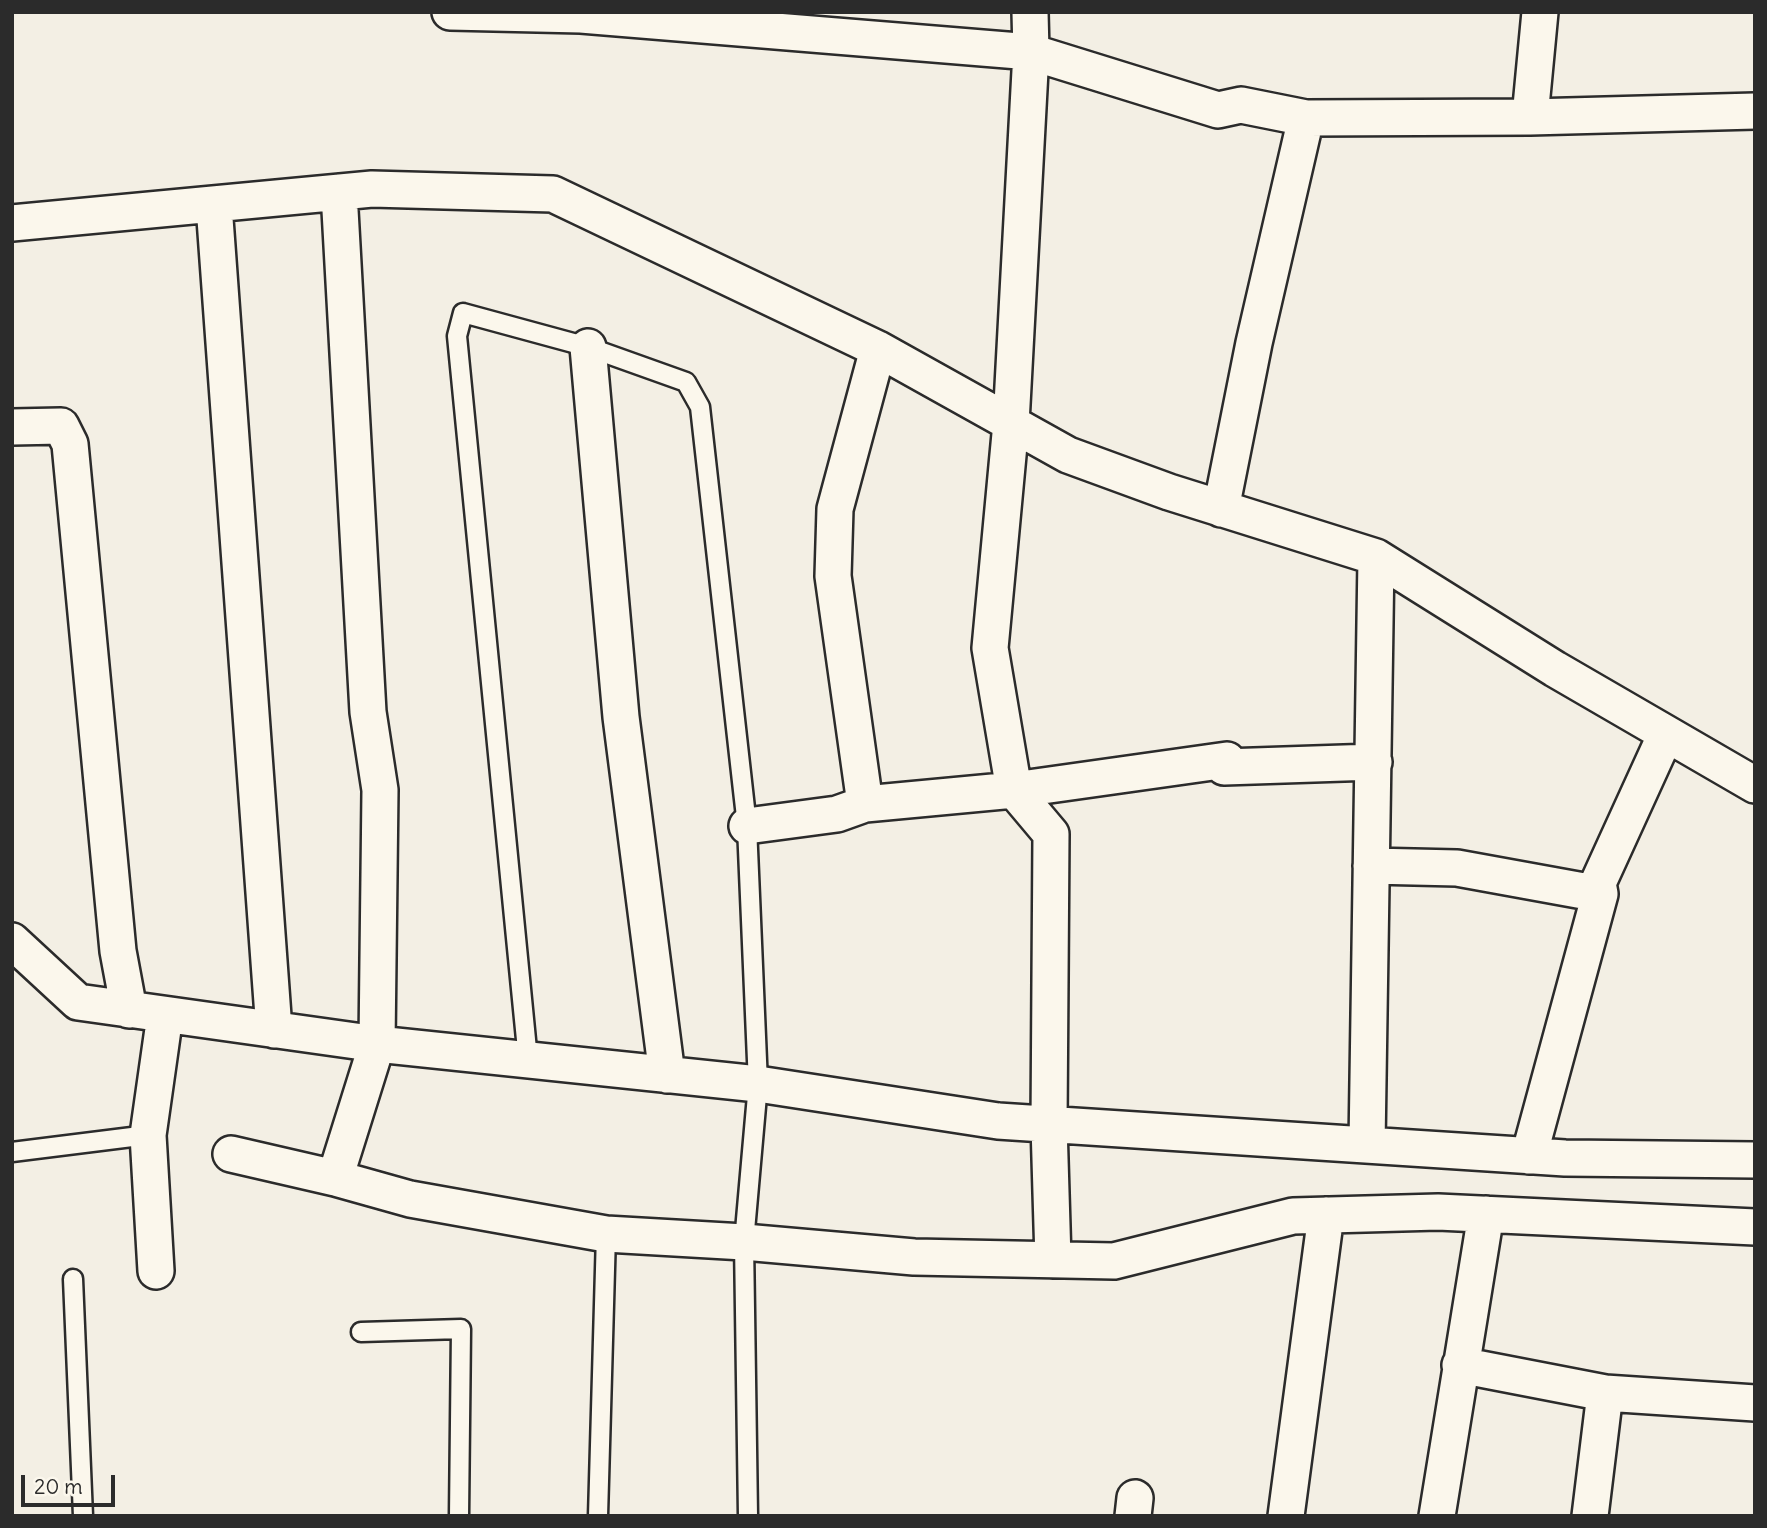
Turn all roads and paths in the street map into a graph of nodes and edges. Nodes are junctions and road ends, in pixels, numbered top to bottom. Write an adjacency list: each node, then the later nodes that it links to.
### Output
1 (450, 12): 2 (street)
2 (457, 12): 5 (street)
3 (1030, 12): 5 (street)
4 (1540, 12): 7 (street)
5 (1031, 52): 8 (street); 14 (street)
6 (1755, 111): 7 (street)
7 (1530, 117): 8 (street)
8 (1306, 118): 16 (street)
9 (339, 192): 10 (street); 13 (street); 30 (street)
10 (214, 205): 11 (street); 29 (street)
11 (12, 223)
12 (588, 347): 23 (lane); 31 (lane); 32 (street)
13 (878, 349): 14 (street); 22 (street)
14 (1011, 423): 16 (street); 21 (street)
15 (12, 427): 27 (street)
16 (1222, 509): 17 (street)
17 (1376, 557): 18 (street); 19 (street)
18 (1666, 734): 20 (street); 25 (street)
19 (1374, 762): 21 (street); 24 (street)
20 (1755, 785)
21 (1014, 790): 22 (street); 34 (street)
22 (866, 804): 23 (street)
23 (747, 826): 33 (lane)
24 (1371, 866): 25 (street); 36 (street)
25 (1600, 894): 39 (street)
26 (12, 941): 27 (street)
27 (129, 1010): 28 (street)
28 (165, 1015): 29 (street); 35 (street)
29 (274, 1030): 30 (street)
30 (377, 1044): 31 (street); 41 (street)
31 (528, 1060): 32 (street)
32 (667, 1075): 33 (street)
33 (758, 1084): 34 (street); 46 (lane)
34 (1049, 1125): 36 (street); 47 (street)
35 (148, 1135): 37 (lane); 48 (street)
36 (1367, 1145): 39 (street)
37 (12, 1152)
38 (231, 1154): 41 (street)
39 (1529, 1156): 40 (street)
40 (1755, 1160)
41 (335, 1178): 45 (street)
42 (1486, 1214): 43 (street); 44 (street); 51 (street)
43 (1326, 1215): 47 (street); 58 (street)
44 (1755, 1227)
45 (606, 1234): 46 (street); 56 (lane)
46 (744, 1242): 47 (street); 57 (lane)
47 (1053, 1260)
48 (156, 1271)
49 (73, 1279): 54 (lane)
50 (360, 1332): 55 (lane)
51 (1461, 1366): 52 (street); 59 (street)
52 (1605, 1393): 53 (street); 60 (street)
53 (1755, 1403)
54 (83, 1516)
55 (459, 1516)
56 (598, 1516)
57 (748, 1516)
58 (1286, 1516)
59 (1437, 1516)
60 (1590, 1516)

